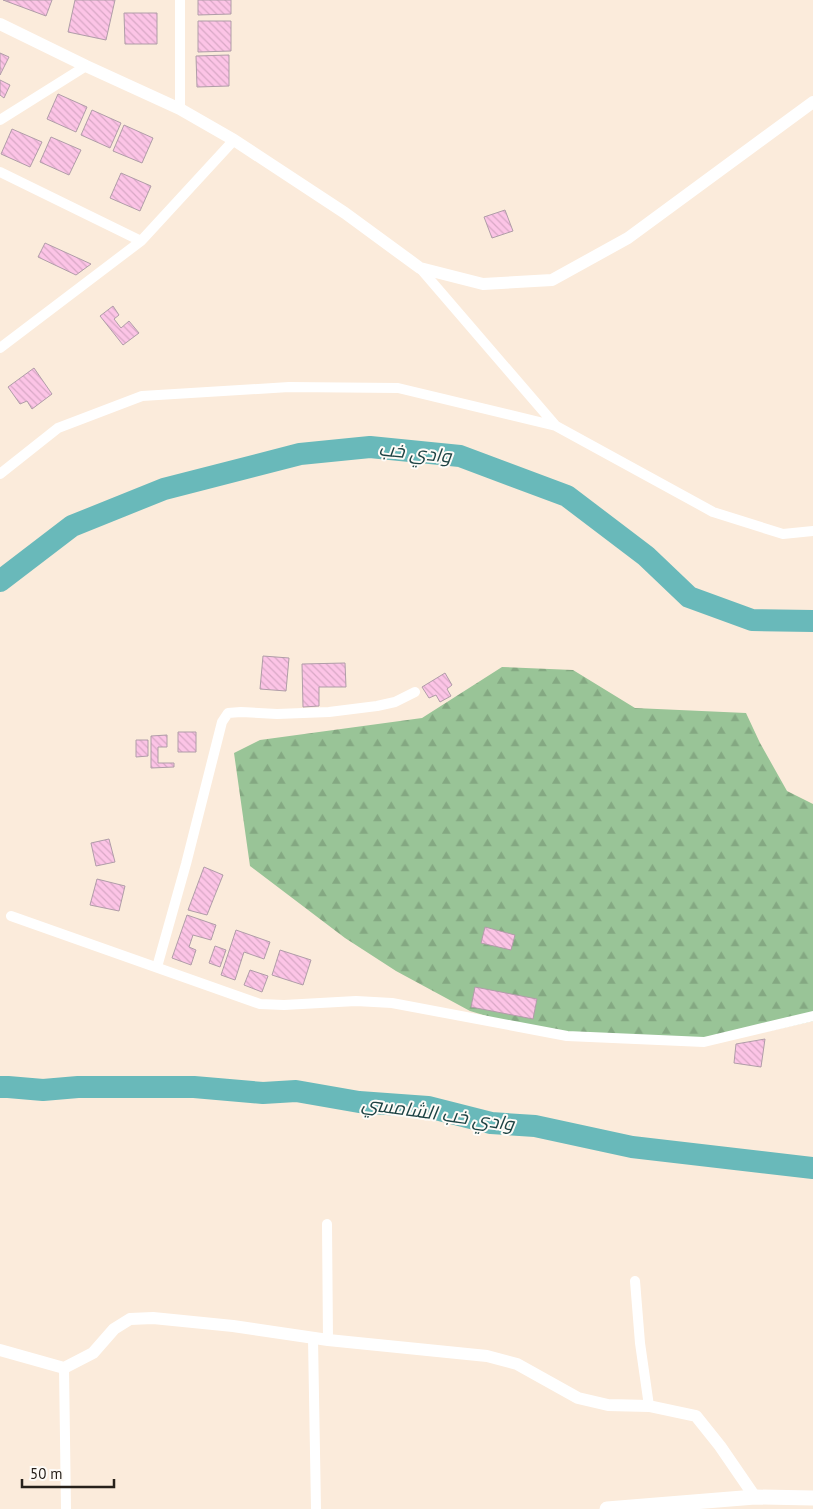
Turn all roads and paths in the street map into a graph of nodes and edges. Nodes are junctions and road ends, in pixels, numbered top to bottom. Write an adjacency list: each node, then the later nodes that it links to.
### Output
1 (180, 0): 5 (street)
2 (0, 24): 3 (street)
3 (86, 66): 5 (street); 6 (street)
4 (813, 102): 10 (street)
5 (180, 109): 7 (street)
6 (0, 120)
7 (234, 140): 9 (street); 10 (street)
8 (0, 172): 9 (street)
9 (141, 242): 11 (street)
10 (420, 268): 12 (street)
11 (0, 348)
12 (556, 426): 13 (street); 14 (street)
13 (0, 474)
14 (813, 531)
15 (415, 692): 17 (street)
16 (11, 916): 17 (street)
17 (157, 967): 18 (street)
18 (813, 1016)
19 (328, 1224): 22 (street)
20 (635, 1282): 25 (street)
21 (313, 1338): 22 (street); 24 (street); 29 (street)
22 (328, 1340): 25 (street)
23 (0, 1350): 24 (street)
24 (64, 1368): 28 (street)
25 (649, 1406): 26 (street)
26 (755, 1497): 27 (main road); 30 (main road)
27 (813, 1498)
28 (66, 1509)
29 (316, 1509)
30 (607, 1509)

